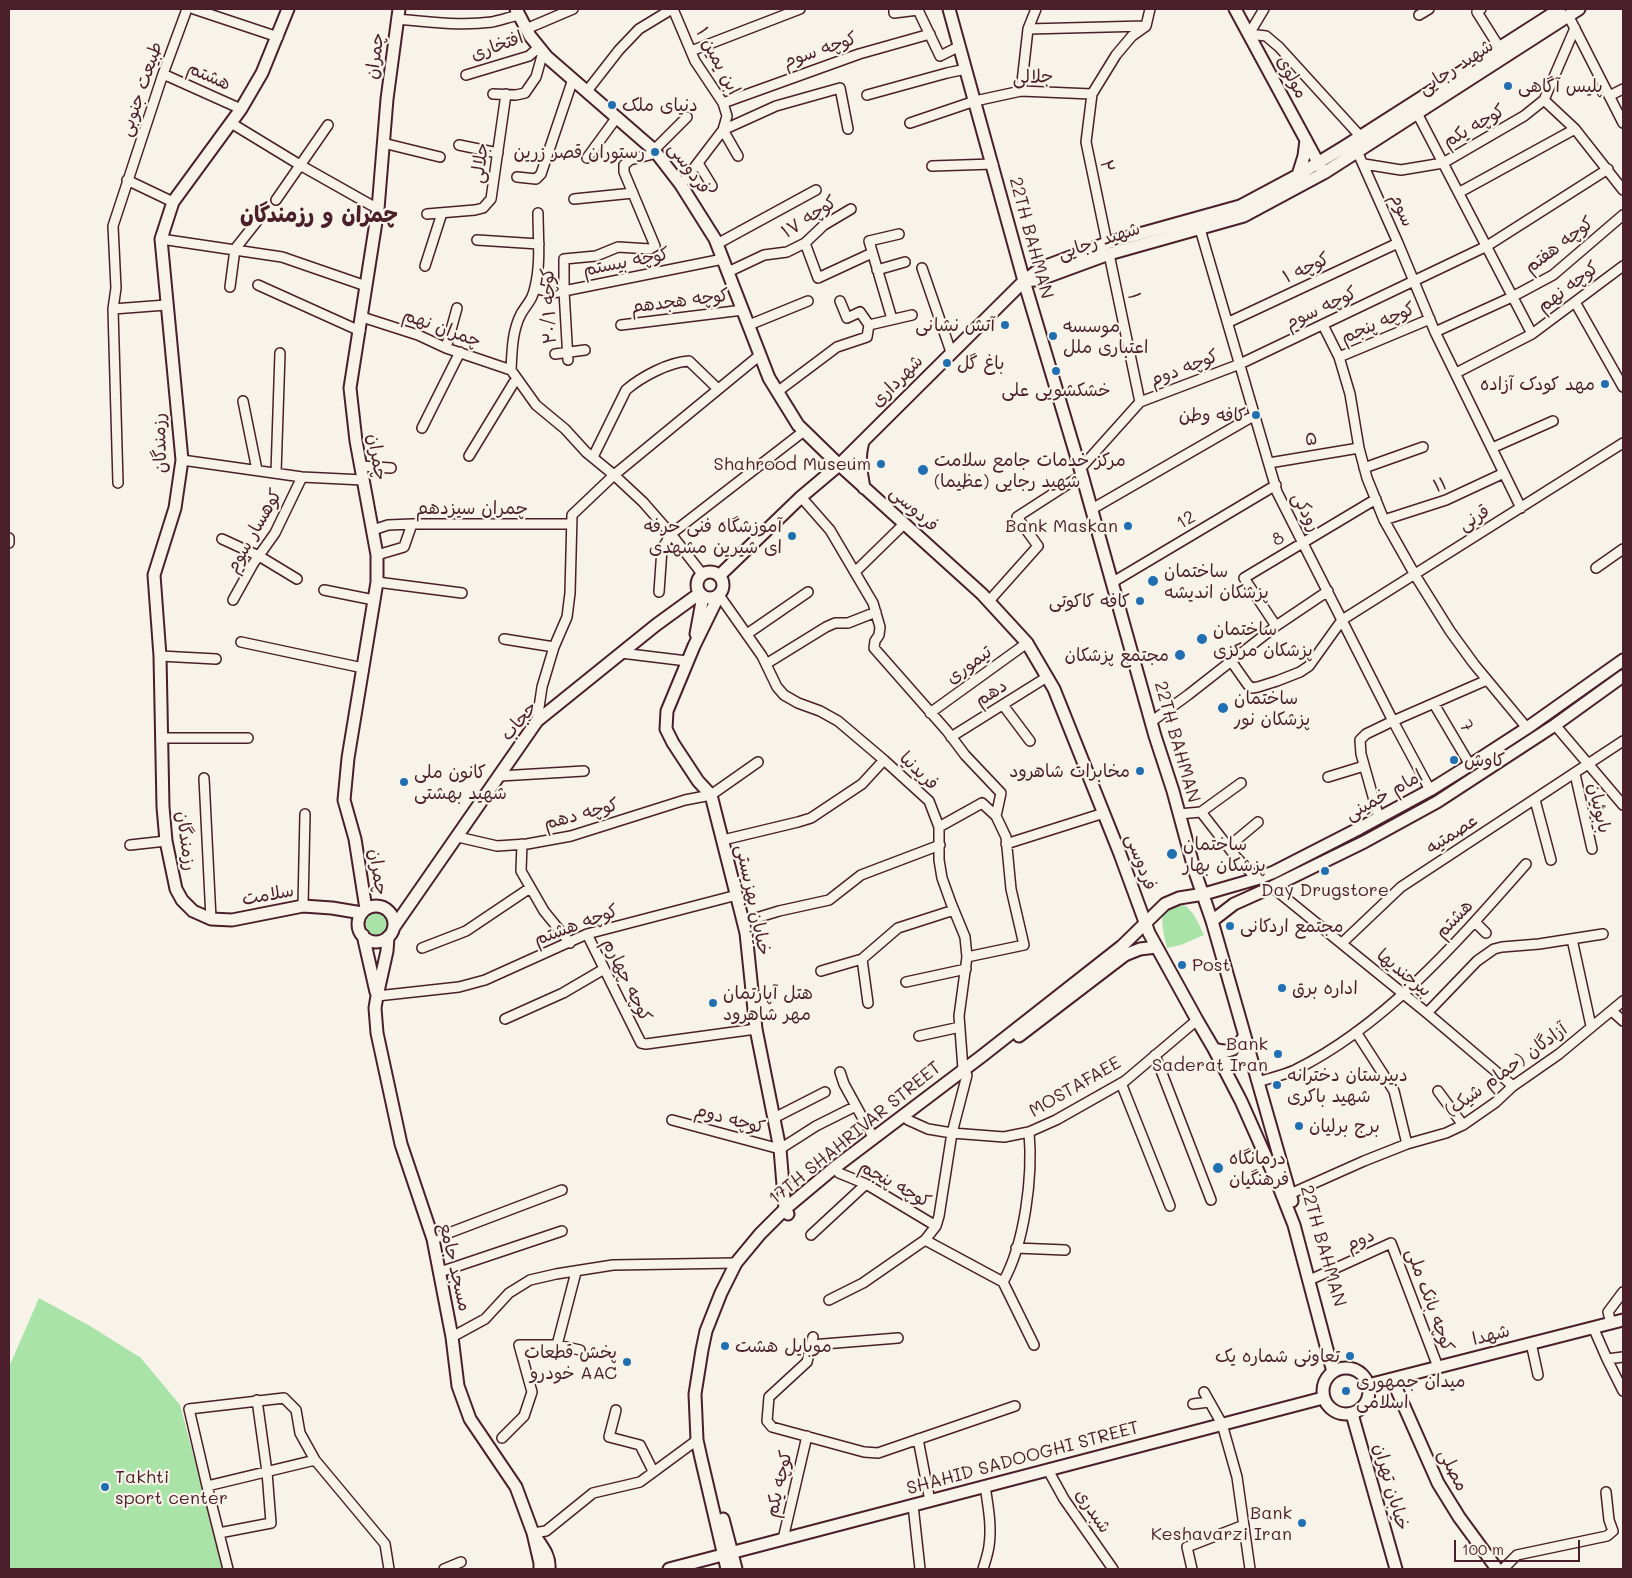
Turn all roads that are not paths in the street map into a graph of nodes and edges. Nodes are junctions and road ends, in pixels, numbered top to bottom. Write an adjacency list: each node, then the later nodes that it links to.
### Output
1 (187, 9): 32 (street, طبیعت جنوبی)
2 (194, 9): 26 (street)
3 (288, 9): 26 (street, رزمندگان)
4 (572, 9): 22 (street)
5 (673, 9): 30 (street, ابن یمین ۱); 36 (street)
6 (800, 9): 30 (street)
7 (894, 9): 24 (street)
8 (949, 9): 27 (street, 22TH BAHMAN)
9 (1036, 9): 23 (street)
10 (1150, 9): 20 (street)
11 (1235, 9): 25 (street, مولوی)
12 (1264, 9): 25 (street)
13 (1429, 9): 19 (street)
14 (1482, 9): 28 (street)
15 (1578, 9): 17 (street, شهید رجایی)
16 (518, 12): 18 (street); 22 (street, فردوسی)
17 (1564, 12): 21 (street); 28 (street, شهید رجایی); 47 (street, شهید رجایی)
18 (398, 14): 59 (street, چمران)
19 (1419, 15)
20 (1146, 26): 23 (street); 40 (street)
21 (1575, 28): 42 (street); 43 (street)
22 (526, 29): 29 (street, فردوسی)
23 (1028, 29): 37 (street)
24 (930, 34): 27 (street); 45 (street, کوچه سوم)
25 (1248, 34): 57 (street); 58 (street, مولوی)
26 (278, 37): 46 (street, رزمندگان)
27 (960, 46): 31 (street, 22TH BAHMAN)
28 (1499, 47): 57 (street, شهید رجایی)
29 (541, 50): 33 (street, افتخاری); 34 (street, فردوسی); 39 (street)
30 (691, 51): 45 (street, ابن یمین ۱)
31 (966, 69): 41 (street); 44 (street, 22TH BAHMAN)
32 (163, 74): 46 (street, هشتم); 77 (street, طبیعت جنوبی)
33 (466, 75)
34 (573, 79): 36 (street, فردوسی); 76 (street)
35 (1623, 89): 42 (street)
36 (587, 91): 48 (street, فردوسی)
37 (1021, 91): 40 (street, جلالی); 44 (street, جلالی)
38 (492, 94): 39 (street)
39 (506, 94): 63 (street, جلالی)
40 (1092, 94): 104 (street, ۲)
41 (867, 95)
42 (1609, 96): 53 (street)
43 (1544, 100): 54 (street); 68 (street, کوچه یکم)
44 (975, 101): 51 (street, جلالی); 69 (street, 22TH BAHMAN)
45 (723, 103): 56 (street, ابن یمین ۱)
46 (241, 109): 50 (street, رزمندگان)
47 (1417, 113): 62 (street, شهید رجایی); 68 (street)
48 (617, 117): 61 (street, فردوسی); 66 (street)
49 (687, 117): 61 (street)
50 (231, 123): 71 (street); 86 (street, رزمندگان)
51 (910, 123)
52 (328, 124): 71 (street)
53 (1623, 124)
54 (1575, 128): 74 (street); 82 (street)
55 (848, 129): 56 (street)
56 (723, 130): 64 (street); 67 (street)
57 (1360, 136): 73 (street, شهید رجایی)
58 (1306, 140): 73 (street, مولوی); 75 (street)
59 (383, 143): 65 (street); 87 (street, چمران)
60 (459, 145): 63 (street)
61 (655, 151): 78 (street, فردوسی); 83 (street, کوچه ۲۰/۱)
62 (1357, 151): 70 (street, سوم); 73 (street, شهید رجایی)
63 (498, 153): 89 (street, جلالی)
64 (738, 156)
65 (440, 158)
66 (587, 158)
67 (698, 163): 78 (street); 79 (street)
68 (1443, 163): 70 (street); 82 (street)
69 (993, 164): 72 (street); 113 (street, 22TH BAHMAN)
70 (1364, 164): 99 (street, سوم)
71 (300, 165): 85 (street); 87 (street)
72 (932, 166)
73 (1321, 168): 75 (street, شهید رجایی); 94 (street, شهید رجایی)
74 (1608, 169): 81 (street); 102 (street)
75 (1298, 175): 104 (street, شهید رجایی)
76 (517, 177)
77 (127, 180): 86 (street); 126 (street, طبیعت جنوبی)
78 (681, 185): 101 (street, فردوسی)
79 (712, 186)
80 (816, 190): 101 (street)
81 (1623, 190)
82 (1460, 192): 102 (street)
83 (633, 194): 84 (street); 119 (street, کوچه ۲۰/۱)
84 (574, 199)
85 (276, 200)
86 (173, 202): 96 (street, رزمندگان)
87 (378, 209): 116 (street, چمران)
88 (851, 209): 98 (street, ۱۷ کوچه)
89 (442, 213): 91 (street, جلالی); 108 (street)
90 (538, 213): 100 (street)
91 (427, 214)
92 (1623, 215): 120 (street, کوچه هفتم)
93 (258, 220): 103 (street)
94 (1200, 229): 104 (street, شهید رجایی); 132 (street, رودکی)
95 (899, 234): 105 (street)
96 (161, 239): 103 (street); 124 (street, رزمندگان)
97 (477, 240): 100 (street)
98 (805, 243): 105 (street); 112 (street, ۱۷ کوچه)
99 (1398, 243): 114 (street, سوم); 132 (street, ۱ کوچه)
100 (538, 244): 118 (street)
101 (717, 244): 106 (street, فردوسی)
102 (1487, 246): 114 (street); 120 (street)
103 (236, 249): 116 (street); 117 (street)
104 (1108, 249): 113 (street, شهید رجایی); 157 (street, ۱)
105 (872, 253): 111 (street)
106 (723, 260): 112 (street, فردوسی); 119 (street, کوچه بیستم)
107 (905, 262): 111 (street)
108 (425, 266)
109 (1623, 266): 123 (street, کوچه نهم)
110 (922, 268): 143 (street)
111 (877, 270): 130 (street)
112 (728, 272): 127 (street, فردوسی)
113 (1024, 281): 143 (street, شهرداری); 176 (street, 22TH BAHMAN)
114 (1415, 282): 131 (street, سوم); 136 (street, کوچه سوم)
115 (258, 285): 137 (street)
116 (366, 286): 129 (street, چمران)
117 (230, 287)
118 (535, 288): 119 (street, کوچه بیستم); 150 (street)
119 (564, 292): 147 (street, کوچه ۲۰/۱)
120 (1512, 297): 138 (street); 139 (street)
121 (808, 301): 134 (street)
122 (840, 301): 135 (street)
123 (1575, 302): 139 (street, کوچه نهم); 153 (street)
124 (166, 305): 126 (street); 169 (street, رزمندگان)
125 (457, 308): 140 (street)
126 (113, 309): 182 (street, طبیعت جنوبی)
127 (743, 310): 133 (street, کوچه هجدهم); 134 (street, فردوسی)
128 (912, 314): 130 (street)
129 (362, 317): 137 (street, چمران); 140 (street, چمران نهم)
130 (892, 319): 135 (street)
131 (1430, 319): 138 (street, سوم); 148 (street, کوچه پنجم)
132 (1229, 322): 149 (street, رودکی)
133 (621, 325)
134 (749, 325): 146 (street, فردوسی)
135 (869, 325): 155 (street)
136 (1323, 325): 148 (street); 149 (street, کوچه سوم)
137 (360, 331): 172 (street, چمران)
138 (1435, 332): 151 (street, سوم)
139 (1532, 334): 151 (street)
140 (446, 348): 142 (street, چمران نهم)
141 (585, 350): 147 (street)
142 (460, 352): 150 (street, چمران نهم); 160 (street)
143 (951, 352): 162 (street, شهرداری)
144 (280, 353): 178 (street)
145 (555, 354): 147 (street)
146 (760, 355): 154 (street); 155 (street, فردوسی)
147 (567, 356)
148 (1339, 357): 165 (street)
149 (1240, 364): 157 (street, کوچه دوم); 158 (street, رودکی)
150 (511, 370): 152 (street)
151 (1456, 374): 166 (street, سوم)
152 (516, 379): 167 (street); 168 (street)
153 (1623, 387)
154 (718, 389): 168 (street); 179 (street)
155 (777, 392): 161 (street, فردوسی)
156 (244, 401): 175 (street)
157 (1140, 402): 176 (street)
158 (1255, 415): 170 (street, رودکی); 188 (street)
159 (1553, 421): 166 (street)
160 (422, 428)
161 (804, 431): 171 (street, فردوسی); 194 (street)
162 (864, 440): 171 (street, شهرداری); 184 (street)
163 (1623, 443): 187 (street, قرنی)
164 (1423, 446): 174 (street)
165 (1359, 448): 170 (street, ۵); 174 (street)
166 (1492, 448): 177 (street, سوم)
167 (469, 456)
168 (593, 457): 179 (street)
169 (182, 460): 175 (street); 230 (street, رزمندگان)
170 (1269, 463): 183 (street, رودکی)
171 (839, 465): 184 (street, فردوسی); 185 (street)
172 (360, 466): 173 (street); 181 (street, چمران)
173 (391, 468)
174 (1364, 468): 186 (street)
175 (257, 470): 178 (street)
176 (1081, 472): 188 (street, 22TH BAHMAN); 219 (street)
177 (1504, 473): 187 (street, سوم); 189 (street, ۱۱)
178 (276, 474): 180 (street)
179 (614, 475): 191 (street); 194 (street)
180 (302, 477): 181 (street); 201 (street, کوهسار سوم)
181 (363, 480): 193 (street, چمران)
182 (118, 483)
183 (1276, 485): 198 (street, رودکی); 209 (street, 12)
184 (864, 488): 192 (street, فردوسی)
185 (800, 497): 203 (street); 206 (street)
186 (1376, 499): 189 (street); 198 (street)
187 (1521, 508): 205 (street, قرنی)
188 (1092, 509): 209 (street, 22TH BAHMAN)
189 (1384, 520): 205 (street)
190 (412, 524): 191 (street, چمران سیزدهم); 193 (street, چمران سیزدهم); 200 (street)
191 (571, 524): 228 (street)
192 (904, 524): 203 (street); 219 (street, فردوسی)
193 (373, 530): 200 (street, چمران)
194 (671, 534): 204 (street); 212 (street)
195 (9, 538): 197 (street)
196 (222, 539): 201 (street)
197 (9, 543)
198 (1304, 543): 211 (street, رودکی); 222 (street, 8)
199 (1623, 549): 202 (street)
200 (377, 555): 208 (street, چمران)
201 (260, 556): 207 (street); 217 (street, کوهسار سوم)
202 (1596, 568)
203 (855, 572): 220 (street)
204 (703, 574): 206 (street); 213 (street)
205 (1415, 575): 221 (street, قرنی); 239 (street)
206 (719, 576): 216 (street)
207 (297, 579)
208 (377, 582): 215 (street); 218 (street, چمران)
209 (1113, 582): 245 (street, 22TH BAHMAN)
210 (324, 590): 218 (street)
211 (1328, 591): 221 (street, رودکی); 222 (street)
212 (659, 592)
213 (700, 592): 216 (street); 227 (street, خیابان بهزیستی); 229 (street, حجاب)
214 (808, 592): 223 (street)
215 (462, 593)
216 (719, 595): 223 (street, فریدنیا); 227 (street, خیابان بهزیستی)
217 (233, 600)
218 (374, 600): 236 (street, چمران)
219 (989, 600): 226 (street, فردوسی)
220 (876, 612): 235 (street); 242 (street)
221 (1342, 620): 234 (street); 244 (street, رودکی)
222 (1276, 626): 234 (street)
223 (747, 634): 235 (street, فریدنیا)
224 (504, 639): 228 (street)
225 (242, 642): 236 (street)
226 (1027, 643): 238 (street, فردوسی); 242 (street, تیموری)
227 (694, 646): 233 (street, خیابان بهزیستی)
228 (554, 647): 243 (street)
229 (621, 653): 233 (street); 243 (street, حجاب)
230 (160, 656): 231 (street); 249 (street, رزمندگان)
231 (216, 659)
232 (1623, 660): 247 (street, امام خمینی)
233 (687, 661): 266 (street, خیابان بهزیستی)
234 (1231, 661): 245 (street)
235 (766, 664): 253 (street, فریدنیا)
236 (363, 668): 298 (street, چمران)
237 (1623, 676): 246 (street, امام خمینی)
238 (1047, 677): 240 (street, دهم); 270 (street, فردوسی)
239 (1487, 680): 241 (street); 247 (street)
240 (1003, 704): 248 (street, دهم); 251 (street)
241 (1434, 704): 244 (street); 255 (street, 7)
242 (930, 713): 248 (street)
243 (537, 721): 260 (street, حجاب)
244 (1393, 721): 257 (street); 264 (street, رودکی)
245 (1151, 722): 272 (street, 22TH BAHMAN)
246 (1555, 725): 256 (street); 290 (street, امام خمینی)
247 (1527, 728): 255 (street, امام خمینی)
248 (952, 737): 273 (street)
249 (162, 738): 250 (street); 279 (street, رزمندگان)
250 (248, 738)
251 (1030, 741)
252 (1623, 741): 256 (street, عصمتیه)
253 (884, 760): 276 (street, فریدنیا); 278 (street)
254 (758, 762): 266 (street)
255 (1470, 765): 264 (street, امام خمینی)
256 (1589, 765): 259 (street, عصمتیه); 265 (street)
257 (1364, 766): 261 (street); 274 (street)
258 (584, 771): 260 (street)
259 (1575, 774): 267 (street, عصمتیه); 285 (street, بابوئیان)
260 (500, 776): 277 (street, حجاب)
261 (1328, 777)
262 (204, 778): 297 (street)
263 (1241, 783): 269 (street)
264 (1430, 790): 274 (street, امام خمینی)
265 (1619, 793): 268 (street)
266 (711, 795): 278 (street, خیابان بهزیستی); 280 (street, کوچه دهم)
267 (1535, 800): 286 (street); 309 (street, عصمتیه)
268 (1623, 805)
269 (1201, 812): 272 (street); 284 (street)
270 (1104, 813): 281 (street); 302 (street, فردوسی)
271 (305, 814): 294 (street)
272 (1179, 814): 292 (street, 22TH BAHMAN)
273 (996, 816): 276 (street); 281 (street)
274 (1379, 818): 288 (street, امام خمینی)
275 (1258, 822): 284 (street)
276 (940, 827): 283 (street, فریدنیا)
277 (458, 837): 280 (street, کوچه دهم); 291 (street, حجاب)
278 (723, 840): 293 (street, خیابان بهزیستی)
279 (166, 841): 282 (street); 297 (street, رزمندگان)
280 (522, 844): 289 (street)
281 (1006, 844): 312 (street)
282 (130, 845)
283 (940, 845): 295 (street, فریدنیا); 300 (street)
284 (1228, 847): 288 (street)
285 (1592, 849)
286 (1551, 860)
287 (1526, 864): 301 (street, هشتم)
288 (1257, 879): 292 (street, امام خمینی)
289 (530, 888): 308 (street); 311 (street)
290 (1272, 888): 299 (street, امام خمینی); 309 (street, بیرجندیها)
291 (420, 890): 296 (street); 303 (street, حجاب)
292 (1204, 894): 299 (street, 22TH BAHMAN); 302 (street, امام خمینی)
293 (737, 895): 300 (street, خیابان بهزیستی); 305 (street, کوچه هشتم)
294 (303, 906): 297 (street, سلامت); 298 (street, سلامت)
295 (954, 910): 312 (street, فریدنیا); 313 (street)
296 (388, 911): 298 (street); 303 (street)
297 (211, 919)
298 (362, 921): 303 (street); 319 (street, چمران)
299 (1212, 921): 332 (street, 22TH BAHMAN)
300 (743, 922): 329 (street, خیابان بهزیستی)
301 (1475, 922): 304 (street); 318 (street, هشتم)
302 (1145, 923): 310 (street, فردوسی); 337 (street, 17TH SHAHRIVAR STREET)
303 (391, 932): 319 (street)
304 (1486, 933)
305 (587, 934): 308 (street, کوچه هشتم); 314 (street, کوچه چهارم)
306 (1603, 934): 307 (street)
307 (1572, 939): 323 (street); 327 (street)
308 (570, 943): 319 (street, کوچه هشتم)
309 (1342, 943): 318 (street, بیرجندیها)
310 (1156, 947): 325 (street, فردوسی); 337 (street, 17TH SHAHRIVAR STREET)
311 (422, 948)
312 (967, 956): 315 (street, فریدنیا)
313 (862, 959): 316 (street); 321 (street)
314 (604, 969): 324 (street); 329 (street, کوچه چهارم)
315 (966, 969): 317 (street); 328 (street, فریدنیا)
316 (821, 971)
317 (906, 982)
318 (1403, 994): 323 (street, بیرجندیها); 330 (street, هشتم)
319 (377, 996): 363 (street, مسجد جامع)
320 (1623, 1001): 322 (street, آزادگان (حمام شیک))
321 (868, 1003)
322 (1612, 1011): 326 (street); 327 (street, آزادگان (حمام شیک))
323 (1427, 1013): 340 (street, بیرجندیها)
324 (505, 1019)
325 (1197, 1020): 333 (street, فردوسی); 334 (street, MOSTAFAEE)
326 (1623, 1021)
327 (1591, 1026): 340 (street, آزادگان (حمام شیک))
328 (960, 1027): 331 (street); 337 (street, فریدنیا)
329 (756, 1029): 344 (street, خیابان بهزیستی)
330 (1356, 1032): 338 (street, هشتم); 351 (street)
331 (919, 1036)
332 (1246, 1043): 333 (street); 335 (street); 338 (street, 22TH BAHMAN)
333 (1214, 1049): 335 (street, فردوسی)
334 (1155, 1055): 339 (street, MOSTAFAEE); 357 (street)
335 (1221, 1062): 387 (street, فردوسی)
336 (840, 1072): 343 (street)
337 (965, 1072): 346 (street, 17TH SHAHRIVAR STREET); 349 (street); 350 (street, 17TH SHAHRIVAR STREET)
338 (1258, 1082): 356 (street, 22TH BAHMAN)
339 (1121, 1083): 348 (street, MOSTAFAEE); 358 (street)
340 (1513, 1086): 347 (street, آزادگان (حمام شیک))
341 (1438, 1091): 347 (street)
342 (825, 1092): 344 (street)
343 (856, 1106): 350 (street); 352 (street)
344 (774, 1118): 352 (street, خیابان بهزیستی)
345 (672, 1120): 352 (street, کوچه دوم)
346 (908, 1120): 349 (street); 353 (street, 17TH SHAHRIVAR STREET)
347 (1463, 1125): 351 (street, آزادگان (حمام شیک))
348 (1029, 1132): 349 (street, MOSTAFAEE); 366 (street)
349 (952, 1133): 360 (street)
350 (874, 1137): 359 (street, 17TH SHAHRIVAR STREET)
351 (1407, 1144): 356 (street, آزادگان (حمام شیک))
352 (780, 1149): 359 (street, خیابان بهزیستی)
353 (839, 1173): 354 (street, کوچه پنجم); 359 (street, 17TH SHAHRIVAR STREET)
354 (866, 1184): 360 (street, کوچه پنجم); 362 (street)
355 (562, 1190): 363 (street)
356 (1290, 1194): 371 (street, 22TH BAHMAN)
357 (1211, 1200)
358 (1170, 1206)
359 (787, 1213): 368 (street, 17TH SHAHRIVAR STREET); 418 (street, 17TH SHAHRIVAR STREET)
360 (936, 1226): 364 (street)
361 (562, 1231): 369 (street)
362 (811, 1235)
363 (433, 1240): 369 (street, مسجد جامع)
364 (925, 1240): 372 (street); 374 (street)
365 (1391, 1243): 371 (street, دوم); 386 (street, کوچه بانک ملی)
366 (1016, 1248): 367 (street); 372 (street)
367 (1065, 1250)
368 (736, 1263): 370 (street); 404 (street, 17TH SHAHRIVAR STREET)
369 (440, 1272): 378 (street, مسجد جامع)
370 (576, 1272): 378 (street); 381 (street)
371 (1314, 1278): 387 (street, 22TH BAHMAN)
372 (1002, 1282): 382 (street)
373 (1623, 1292): 376 (street)
374 (828, 1300)
375 (1623, 1320): 376 (street, شهدا)
376 (1611, 1323): 377 (street, شهدا)
377 (1594, 1327): 380 (street, شهدا); 385 (street)
378 (452, 1338): 416 (street, مسجد جامع)
379 (898, 1338): 401 (street)
380 (1531, 1343): 386 (street, شهدا); 388 (street)
381 (557, 1345): 383 (street); 402 (street)
382 (1034, 1345)
383 (580, 1350)
384 (1623, 1357): 385 (street)
385 (1607, 1359): 391 (street)
386 (1438, 1367): 389 (street, شهدا)
387 (1337, 1370): 390 (street); 393 (street)
388 (1538, 1375)
389 (1392, 1379): 390 (street, شهدا); 434 (street, مصلی)
390 (1368, 1385): 399 (street)
391 (1623, 1391)
392 (1204, 1392): 395 (street)
393 (1323, 1398): 399 (street); 400 (street, SHAHID SADOOGHI STREET)
394 (257, 1400): 405 (street); 408 (street); 409 (street)
395 (1209, 1402): 396 (street); 400 (street)
396 (1193, 1404)
397 (1015, 1406): 403 (street)
398 (616, 1410): 407 (street)
399 (1352, 1414): 433 (street, خیابان تهران)
400 (1222, 1424): 406 (street, SHAHID SADOOGHI STREET); 414 (street)
401 (807, 1436): 403 (street); 417 (street, کوچه یکم)
402 (502, 1438)
403 (918, 1439): 412 (street)
404 (698, 1440): 407 (street); 418 (street, 17TH SHAHRIVAR STREET)
405 (315, 1460): 408 (street); 421 (street)
406 (1048, 1470): 410 (street, SHAHID SADOOGHI STREET); 430 (street, شبدری)
407 (653, 1471): 416 (street)
408 (267, 1472): 409 (street); 415 (street)
409 (206, 1486): 415 (street)
410 (985, 1486): 412 (street, SHAHID SADOOGHI STREET); 429 (street)
411 (1606, 1492): 435 (street)
412 (930, 1501): 413 (street, SHAHID SADOOGHI STREET)
413 (913, 1505): 417 (street, SHAHID SADOOGHI STREET); 428 (street)
414 (1244, 1526): 431 (street); 432 (street)
415 (219, 1533): 420 (street)
416 (533, 1534): 423 (street, مسجد جامع); 424 (street, مسجد جامع)
417 (783, 1539): 418 (street, SHAHID SADOOGHI STREET)
418 (728, 1554): 425 (street, SHAHID SADOOGHI STREET); 426 (street); 427 (street)
419 (461, 1562): 422 (street)
420 (228, 1569)
421 (389, 1569)
422 (444, 1569)
423 (540, 1569)
424 (549, 1569)
425 (669, 1569)
426 (726, 1569)
427 (736, 1569)
428 (920, 1569)
429 (983, 1569)
430 (1113, 1569)
431 (1192, 1569)
432 (1250, 1569)
433 (1396, 1569)
434 (1497, 1569)
435 (1502, 1569)

